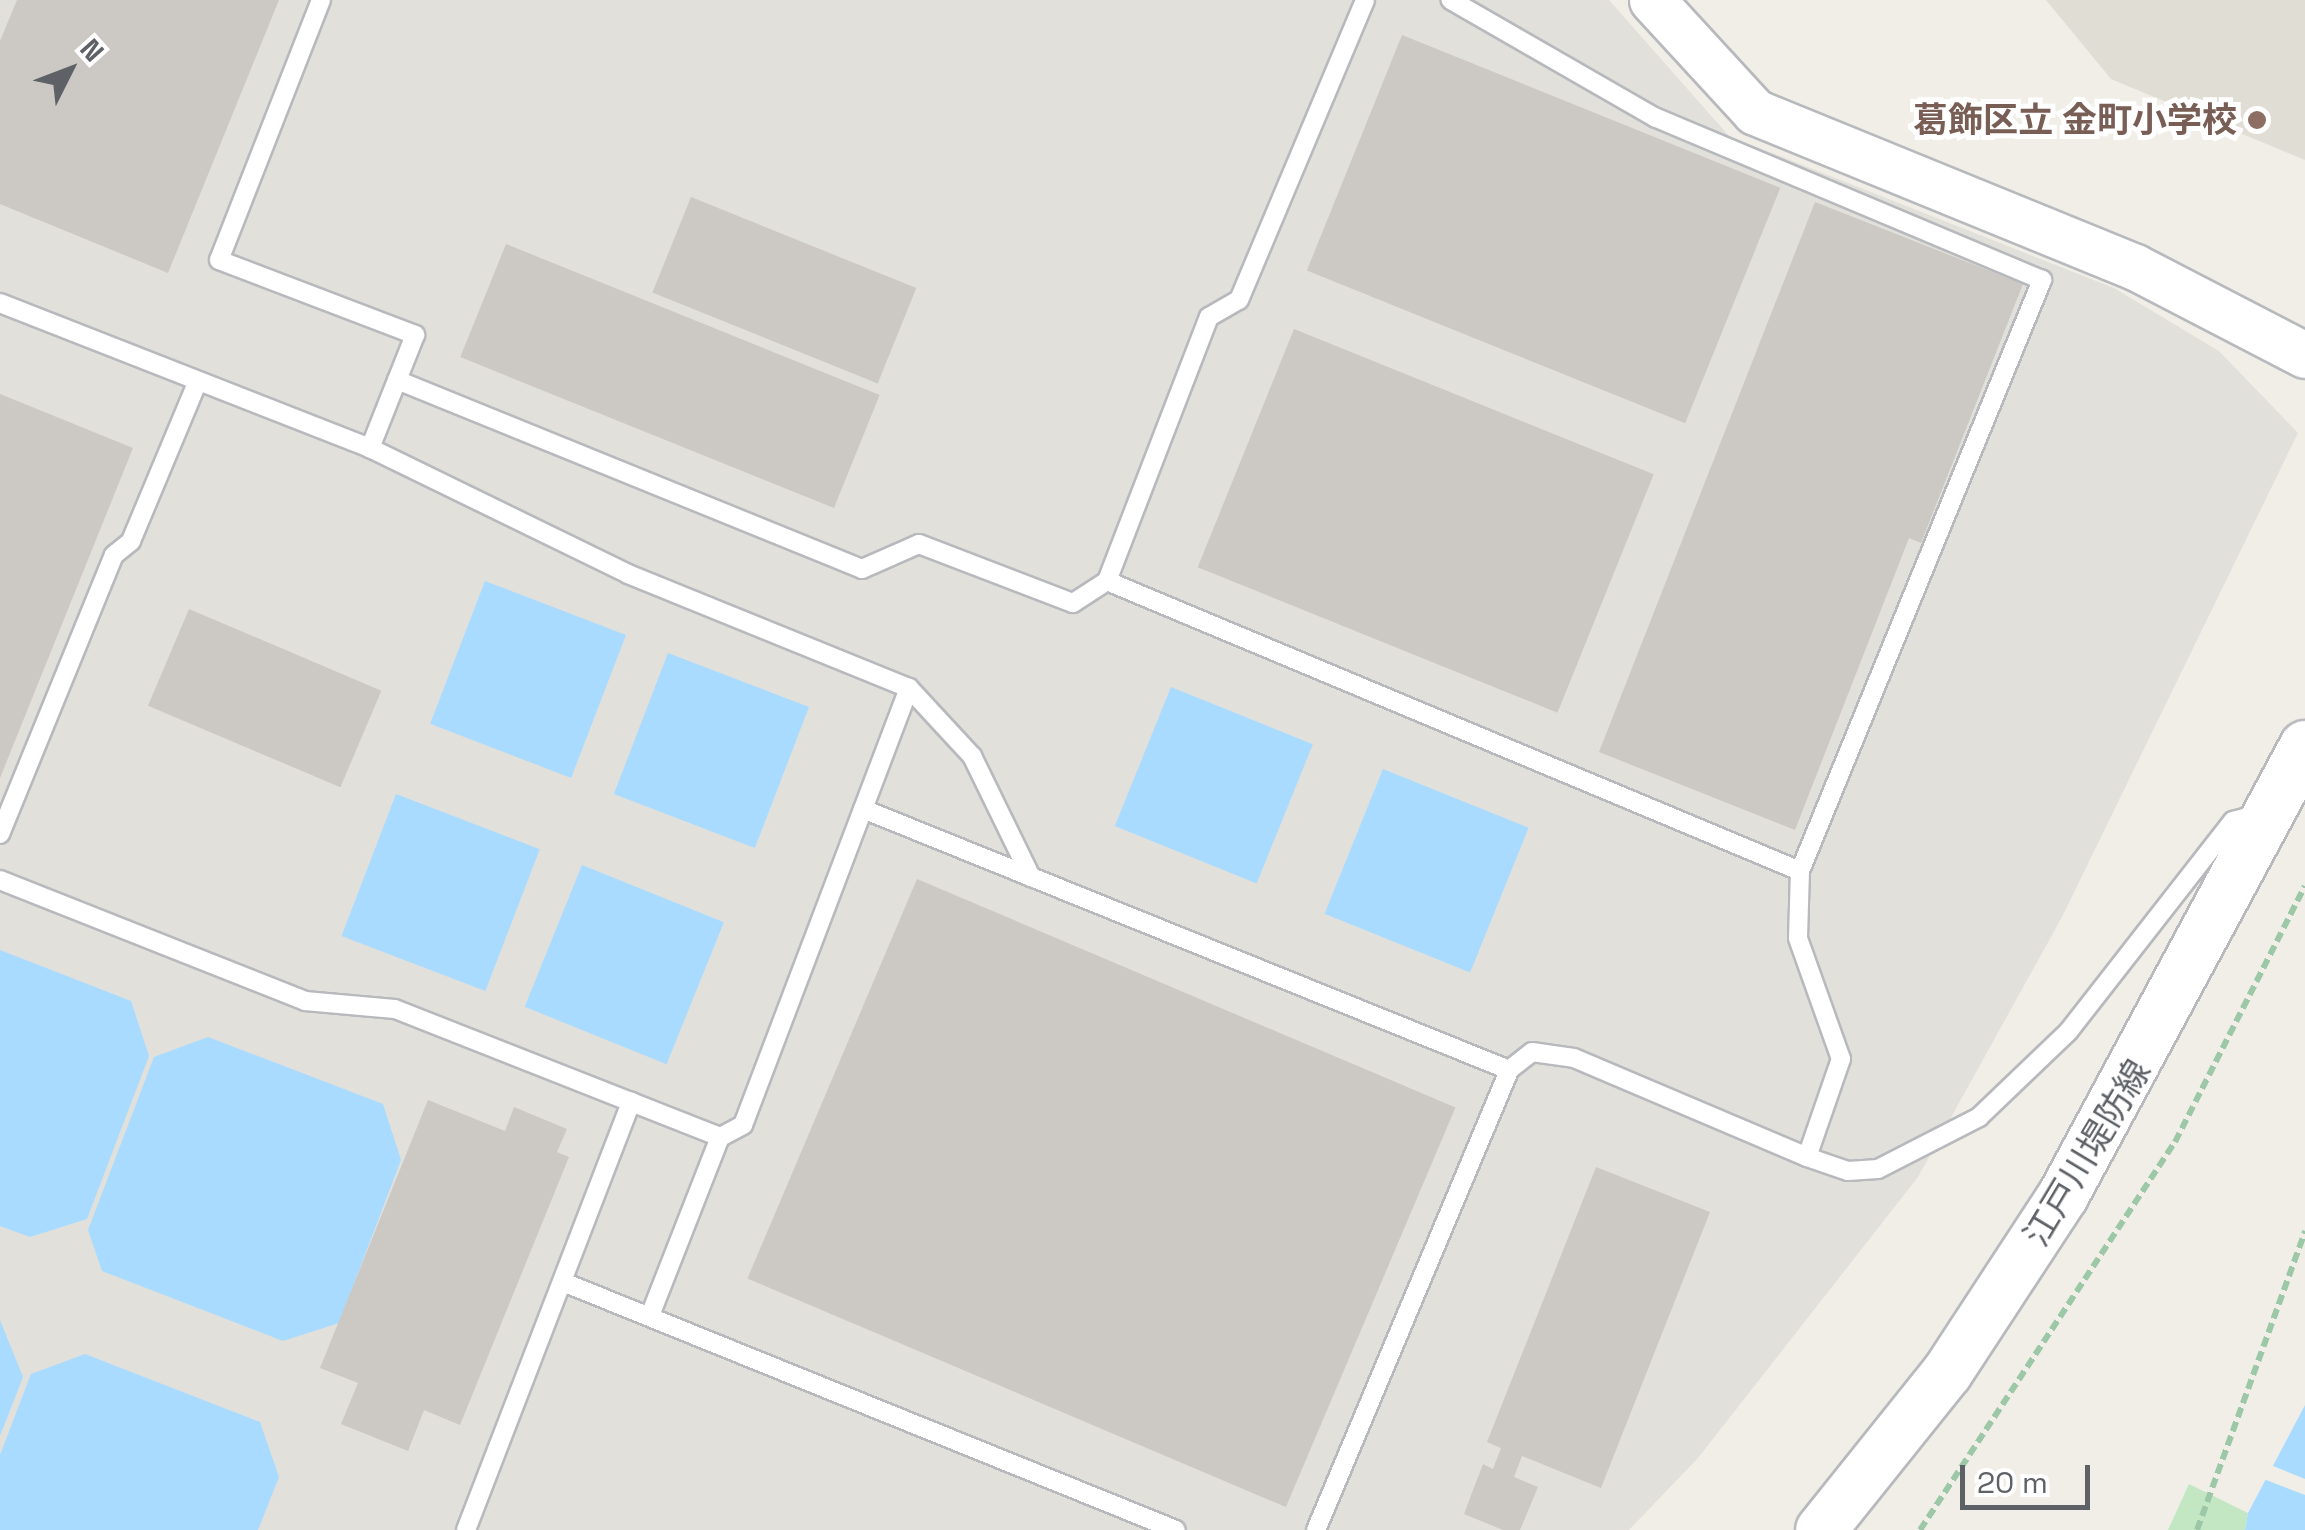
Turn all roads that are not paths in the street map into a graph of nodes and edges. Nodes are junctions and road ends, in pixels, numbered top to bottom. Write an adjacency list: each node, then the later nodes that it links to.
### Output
1 (321, 0): 7 (lane)
2 (1365, 0): 10 (lane)
3 (1451, 0): 16 (lane)
4 (1652, 0): 6 (street)
5 (0, 303): 8 (lane)
6 (2305, 355)
7 (397, 380): 9 (lane); 10 (lane)
8 (198, 381): 9 (lane); 15 (lane)
9 (370, 448): 11 (lane)
10 (1106, 581): 16 (lane)
11 (909, 688): 13 (lane); 17 (lane)
12 (2305, 746): 14 (main road, 江戸川堤防線)
13 (863, 808): 17 (lane); 21 (lane)
14 (2271, 811): 22 (lane); 28 (main road, 江戸川堤防線)
15 (0, 834)
16 (1800, 871): 22 (lane)
17 (1031, 877): 19 (lane)
18 (0, 880): 20 (lane)
19 (1509, 1070): 22 (lane); 27 (lane)
20 (631, 1102): 21 (lane); 23 (lane)
21 (720, 1137): 24 (lane)
22 (1807, 1157)
23 (563, 1282): 24 (lane); 25 (lane)
24 (650, 1316): 26 (lane)
25 (466, 1530)
26 (1176, 1530)
27 (1316, 1530)
28 (1820, 1530)

